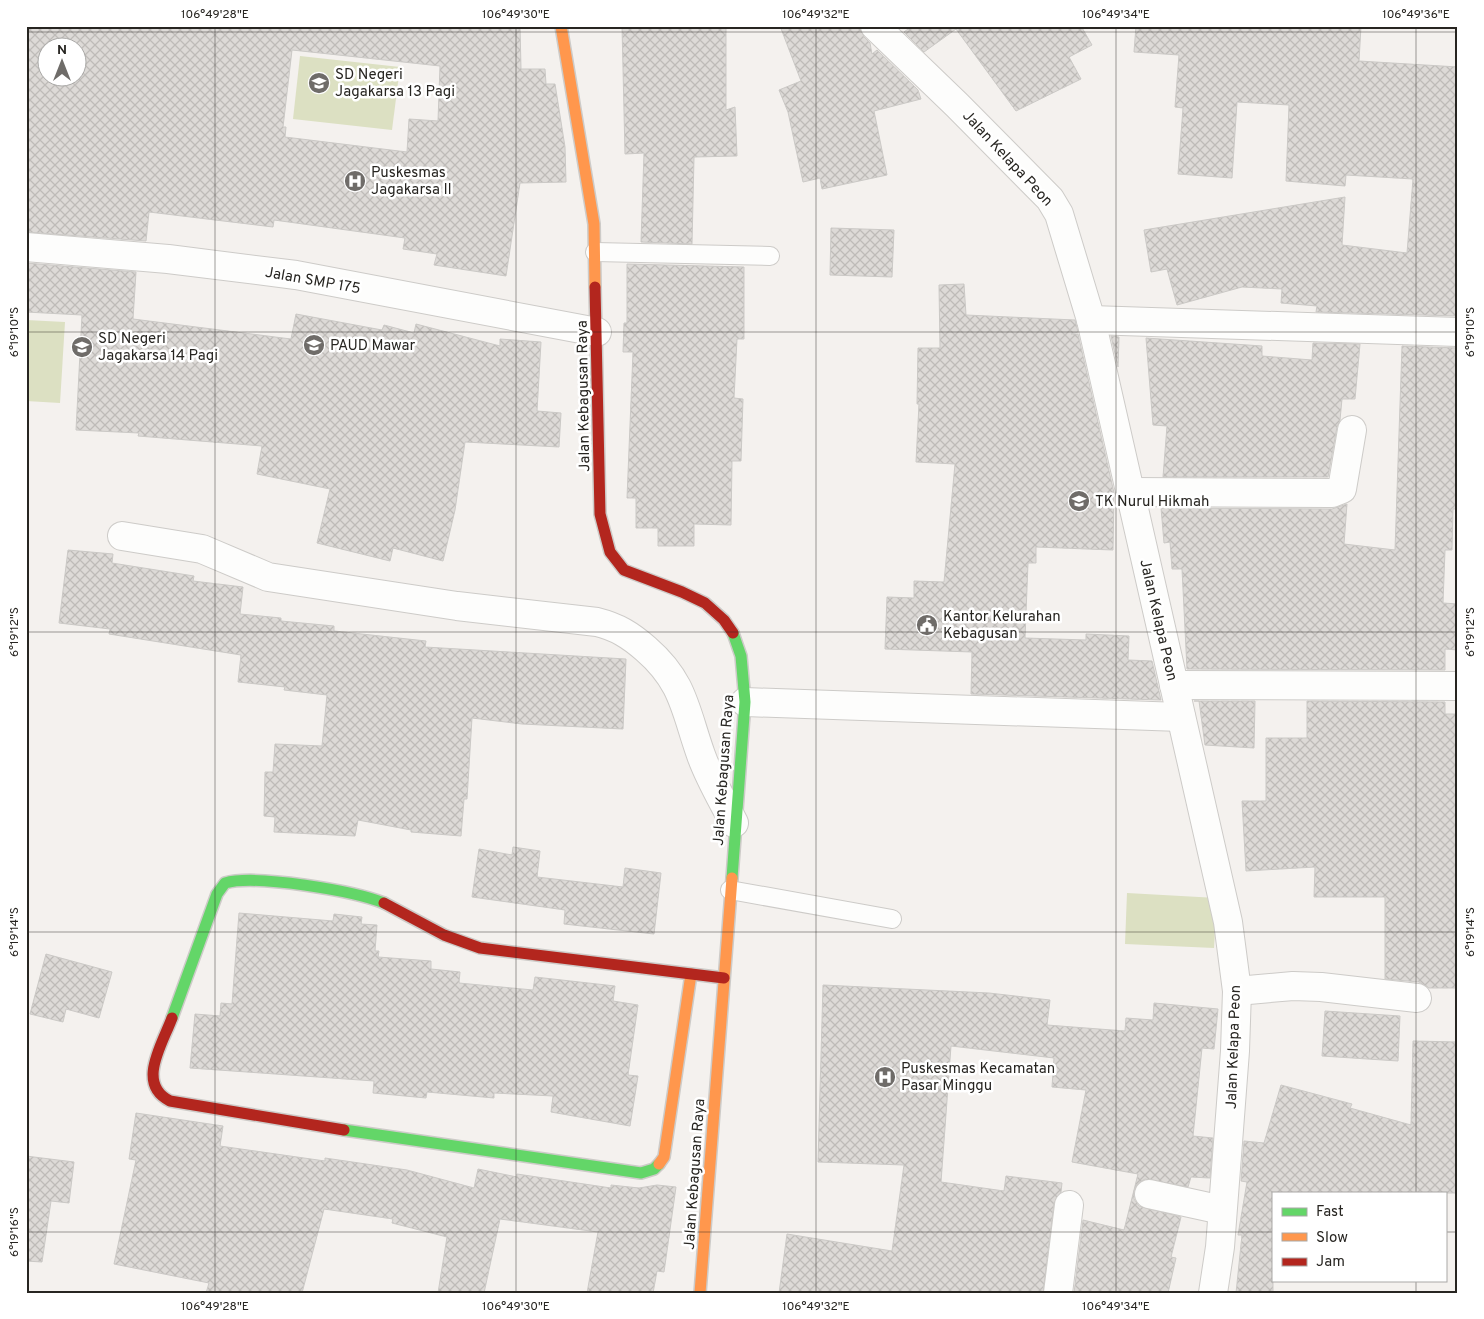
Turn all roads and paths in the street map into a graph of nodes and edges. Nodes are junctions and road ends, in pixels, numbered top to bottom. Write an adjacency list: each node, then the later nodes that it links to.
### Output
1 (560, 26): 4 (street, Jalan Kebagusan Raya)
2 (875, 26): 6 (street, Jalan Kelapa Peon)
3 (26, 247): 7 (street, Jalan SMP 175)
4 (595, 252): 5 (lane); 7 (street, Jalan Kebagusan Raya)
5 (770, 256)
6 (1090, 320): 8 (street); 10 (street, Jalan Kelapa Peon)
7 (597, 332): 14 (street, Jalan Kebagusan Raya)
8 (1458, 332)
9 (1352, 430): 10 (street)
10 (1130, 492): 12 (street, Jalan Kelapa Peon)
11 (122, 536): 16 (street)
12 (1174, 685): 13 (street); 15 (street, Jalan Kelapa Peon)
13 (1458, 686)
14 (745, 702): 15 (street); 16 (street, Jalan Kebagusan Raya)
15 (1181, 717): 21 (street, Jalan Kelapa Peon)
16 (734, 823): 17 (street, Jalan Kebagusan Raya)
17 (730, 890): 18 (lane); 20 (street, Jalan Kebagusan Raya)
18 (892, 919)
19 (691, 974): 19 (street); 20 (street)
20 (724, 978): 26 (street, Jalan Kebagusan Raya)
21 (1237, 990): 22 (street); 25 (street, Jalan Kelapa Peon)
22 (1417, 998)
23 (1149, 1194): 25 (street)
24 (1069, 1206): 27 (street)
25 (1222, 1210): 28 (street, Jalan Kelapa Peon)
26 (700, 1293)
27 (1058, 1293)
28 (1213, 1293)

